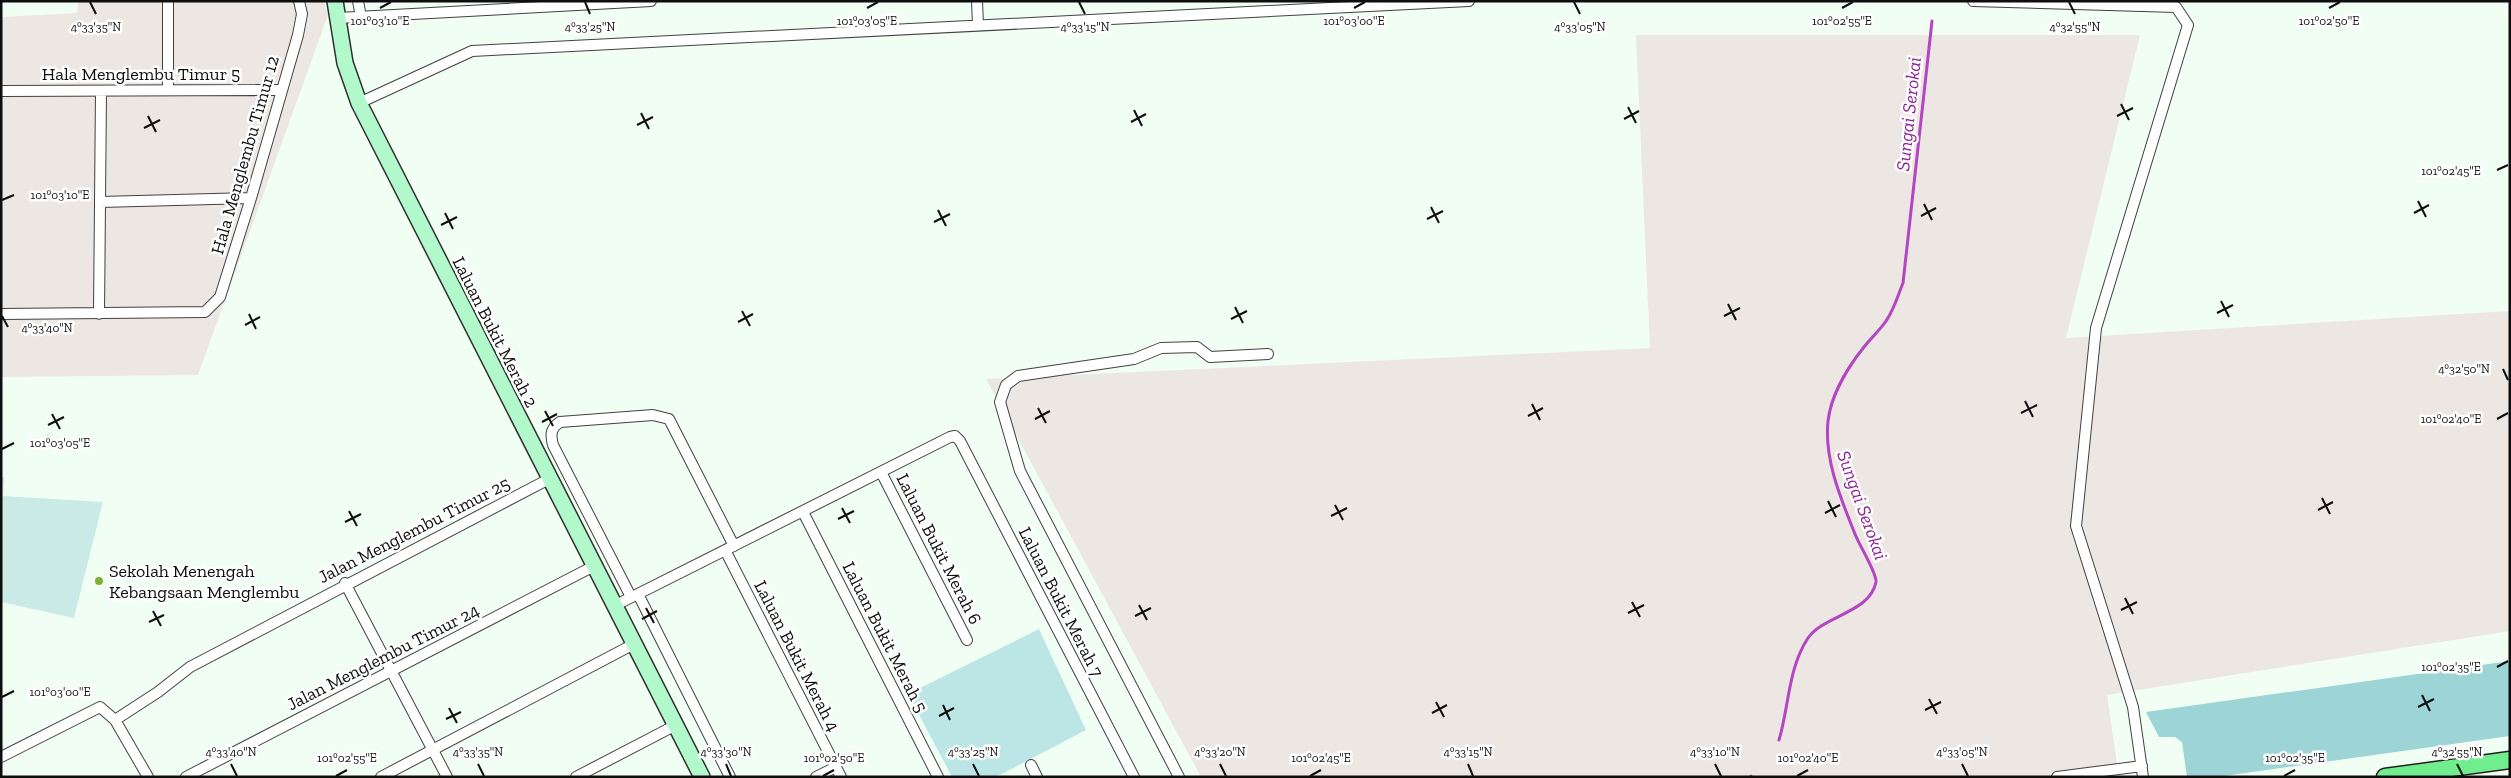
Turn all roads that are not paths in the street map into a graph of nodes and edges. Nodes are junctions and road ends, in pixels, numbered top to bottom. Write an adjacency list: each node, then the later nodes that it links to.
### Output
1 (168, 1): 14 (street)
2 (299, 1): 15 (street, Hala Menglembu Timur 12)
3 (334, 1): 12 (street, Laluan Bukit Merah 2)
4 (358, 1): 11 (street)
5 (651, 1): 11 (street)
6 (977, 1): 13 (street)
7 (1469, 1): 9 (street)
8 (1973, 1): 10 (street)
9 (1396, 3): 13 (street)
10 (2070, 3): 41 (street)
11 (361, 17): 12 (street)
12 (338, 18): 18 (street, Laluan Bukit Merah 2)
13 (978, 25): 18 (street)
14 (168, 90): 15 (street, Hala Menglembu Timur 5); 17 (street, Hala Menglembu Timur 5)
15 (282, 90): 19 (street, Hala Menglembu Timur 12)
16 (1, 91): 17 (street, Hala Menglembu Timur 5)
17 (101, 91): 20 (street)
18 (359, 103): 25 (street, Laluan Bukit Merah 2)
19 (251, 198): 20 (street); 22 (street, Hala Menglembu Timur 12)
20 (100, 202): 22 (street)
21 (1, 314): 22 (street)
22 (99, 314)
23 (1268, 354): 54 (street)
24 (881, 472): 26 (street); 32 (street, Laluan Bukit Merah 6); 53 (street, Laluan Bukit Merah 7)
25 (549, 479): 28 (street, Laluan Bukit Merah 2); 29 (street, Jalan Menglembu Timur 25)
26 (803, 512): 27 (street); 51 (street, Laluan Bukit Merah 5)
27 (729, 548): 30 (street); 30 (street); 42 (street, Laluan Bukit Merah 4)
28 (594, 566): 31 (street, Laluan Bukit Merah 2); 34 (street, Jalan Menglembu Timur 24)
29 (345, 583): 34 (street); 35 (street, Jalan Menglembu Timur 25)
30 (634, 596): 31 (street); 49 (street)
31 (614, 606): 33 (street, Laluan Bukit Merah 2)
32 (967, 640)
33 (634, 644): 36 (street, Laluan Bukit Merah 2); 37 (street)
34 (391, 672): 37 (street); 44 (street, Jalan Menglembu Timur 24)
35 (115, 720): 38 (street); 43 (street)
36 (676, 725): 47 (street); 48 (street, Laluan Bukit Merah 2)
37 (434, 750): 45 (street); 46 (street)
38 (1, 758)
39 (2510, 760): 56 (main road)
40 (1031, 765): 52 (street)
41 (2142, 771): 55 (street)
42 (838, 772): 50 (street)
43 (148, 777)
44 (186, 777)
45 (382, 777)
46 (447, 777)
47 (576, 777)
48 (702, 777)
49 (730, 777)
50 (816, 777)
51 (938, 777)
52 (1037, 777)
53 (1134, 777)
54 (1178, 777)
55 (2057, 777)
56 (2385, 777)

